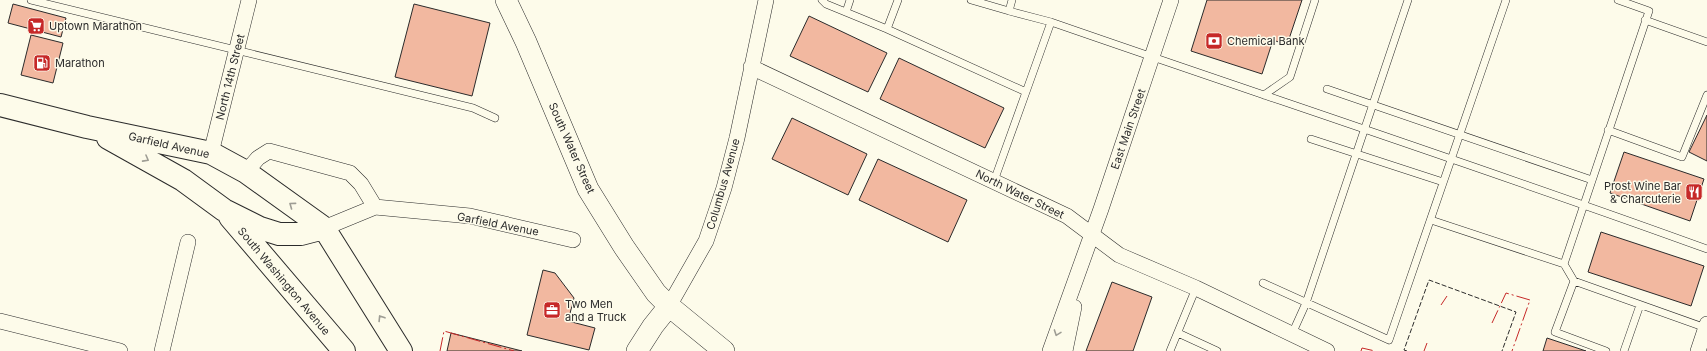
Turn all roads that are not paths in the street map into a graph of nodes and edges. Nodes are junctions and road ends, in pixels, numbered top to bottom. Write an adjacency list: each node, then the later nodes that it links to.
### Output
1 (31, 0): 21 (lane)
2 (249, 0): 21 (street, North 14th Street)
3 (506, 0): 59 (street, South Water Street)
4 (766, 0): 23 (street, Columbus Avenue)
5 (822, 0): 16 (lane)
6 (850, 0): 16 (lane)
7 (898, 0): 19 (lane)
8 (971, 0): 15 (lane)
9 (1012, 0): 15 (lane)
10 (1171, 0): 22 (street, East Main Street)
11 (1315, 0): 26 (lane)
12 (1408, 0): 29 (lane)
13 (1506, 0): 34 (lane)
14 (1618, 0): 17 (lane)
15 (1009, 11): 18 (lane)
16 (846, 12): 19 (lane)
17 (1646, 20): 20 (lane); 33 (lane)
18 (1051, 22): 22 (lane); 25 (lane)
19 (887, 29): 25 (lane)
20 (1707, 42)
21 (237, 51): 30 (lane); 36 (street, North 14th Street)
22 (1152, 57): 26 (lane); 48 (street, East Main Street)
23 (751, 67): 41 (street, North Water Street); 59 (street, Columbus Avenue)
24 (1327, 89): 29 (lane)
25 (1026, 92): 41 (lane)
26 (1264, 95): 32 (lane)
27 (1707, 95): 33 (lane)
28 (0, 105): 31 (main road, Garfield Avenue)
29 (1373, 105): 32 (lane); 34 (lane)
30 (494, 118)
31 (87, 127): 36 (main road, Garfield Avenue); 45 (main road, Garfield Avenue, one-way to 45)
32 (1365, 129): 37 (lane); 38 (lane)
33 (1608, 130): 40 (lane)
34 (1459, 134): 38 (lane); 40 (lane)
35 (1311, 139): 37 (lane)
36 (211, 153): 39 (main road, Garfield Avenue)
37 (1357, 153): 42 (lane); 57 (lane)
38 (1451, 159): 42 (lane); 43 (lane)
39 (246, 172): 44 (street); 47 (main road, Garfield Avenue, one-way to 39)
40 (1592, 180): 43 (lane)
41 (994, 181): 48 (street, North Water Street)
42 (1443, 182): 46 (lane)
43 (1584, 204): 51 (lane); 53 (lane)
44 (375, 207): 47 (street, Garfield Avenue); 49 (street, Garfield Avenue)
45 (224, 210): 47 (main road); 66 (main road, South Washington Avenue)
46 (1431, 220): 53 (lane); 57 (lane)
47 (324, 228): 67 (main road, one-way to 47)
48 (1092, 234): 52 (street, East Main Street); 56 (street, North Water Street)
49 (573, 240)
50 (188, 242): 65 (street)
51 (1707, 249)
52 (1084, 257): 70 (street, East Main Street, one-way to 70); 71 (street, East Main Street)
53 (1564, 264): 54 (lane)
54 (1574, 281): 58 (lane); 75 (lane)
55 (1263, 284): 57 (lane)
56 (1196, 288): 62 (lane); 63 (street, North Water Street)
57 (1306, 303): 63 (lane)
58 (1640, 305): 61 (lane); 76 (lane)
59 (668, 306): 68 (street, Columbus Avenue); 69 (street, South Water Street)
60 (0, 321): 64 (street)
61 (1706, 326): 77 (street)
62 (1178, 333): 72 (lane); 73 (lane)
63 (1292, 334): 74 (street, North Water Street)
64 (120, 351)
65 (162, 351)
66 (344, 351)
67 (401, 351)
68 (637, 351)
69 (724, 351)
70 (1050, 351)
71 (1065, 351)
72 (1170, 351)
73 (1217, 351)
74 (1327, 351)
75 (1606, 351)
76 (1624, 351)
77 (1698, 351)

